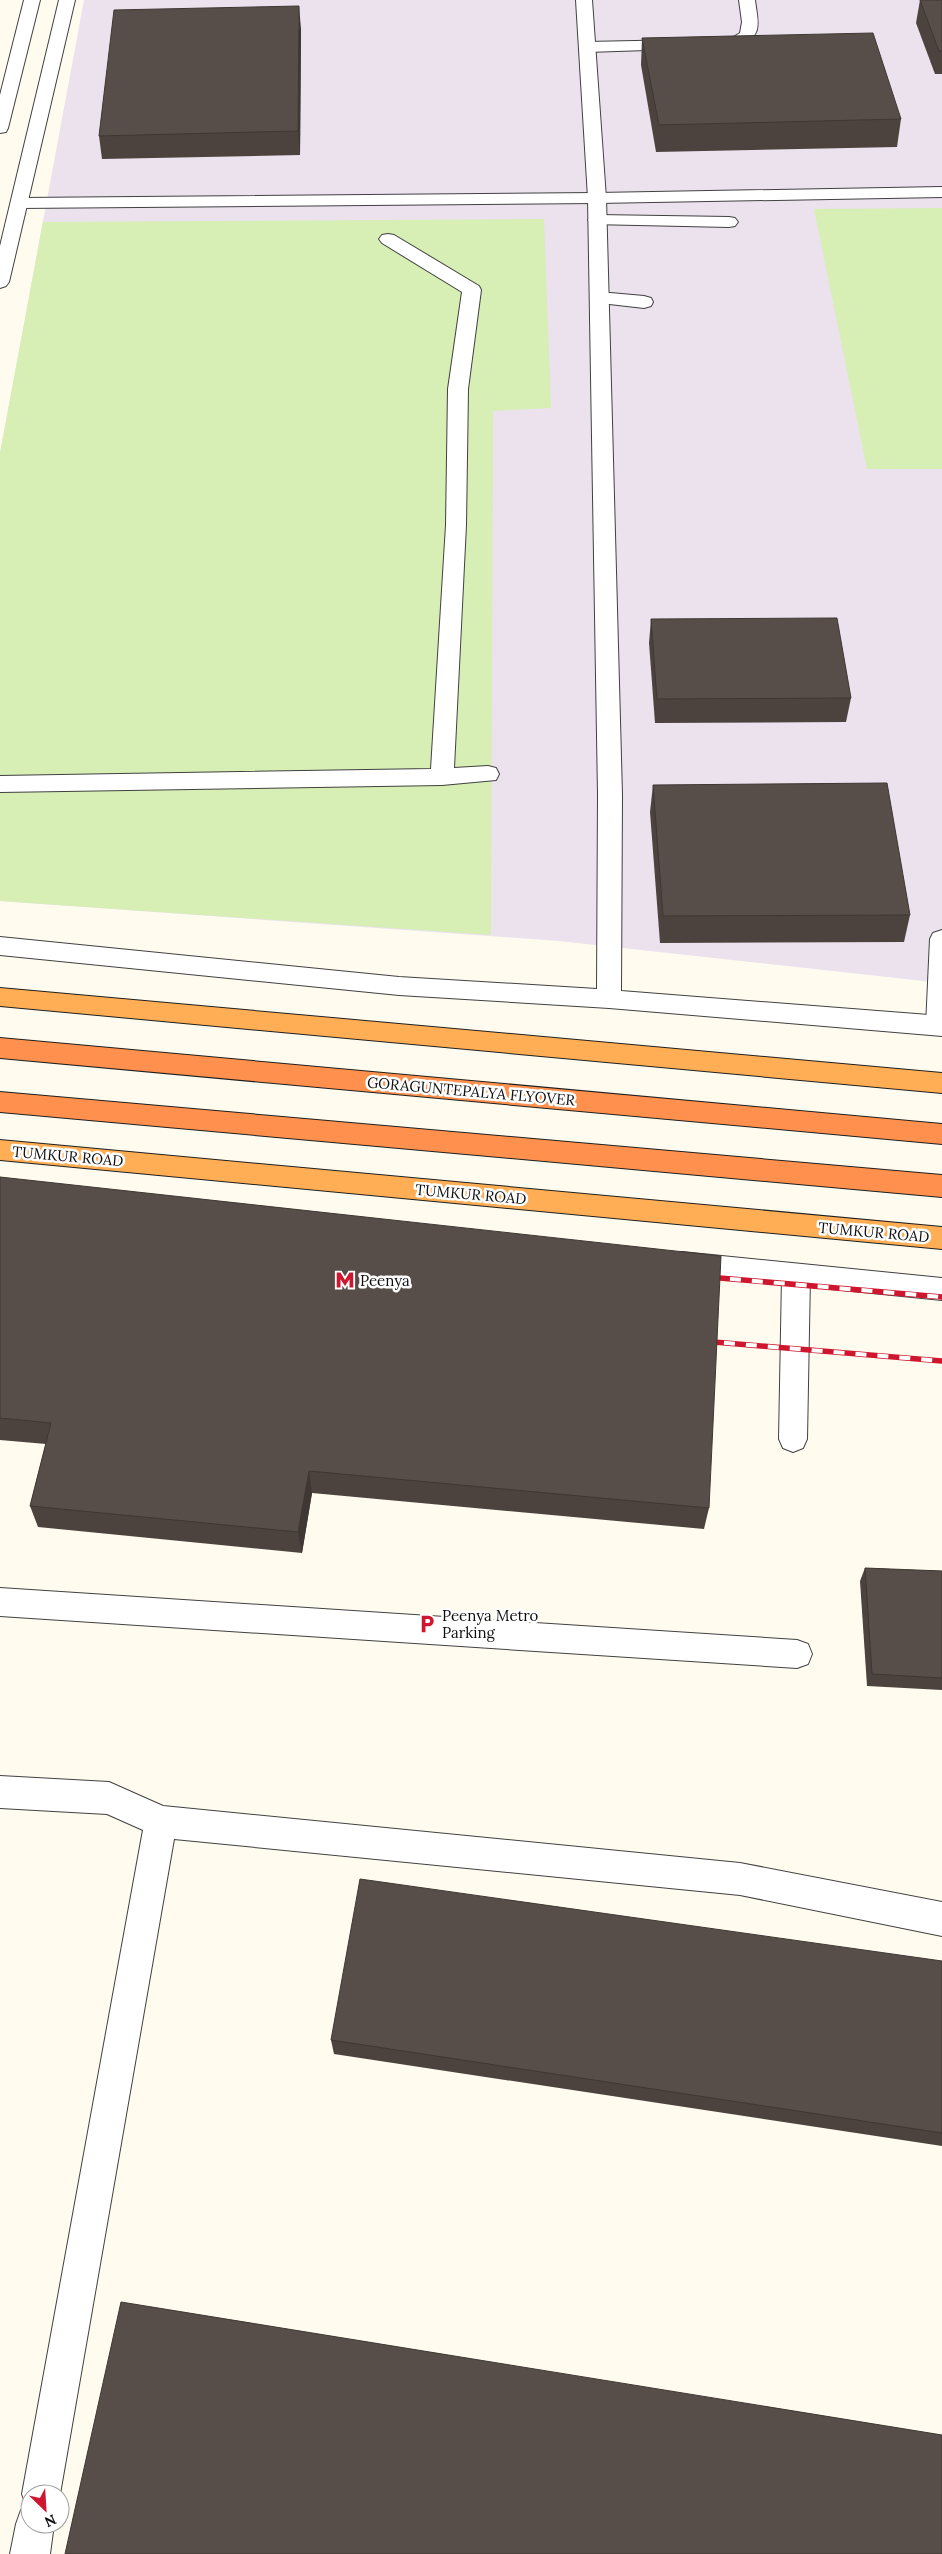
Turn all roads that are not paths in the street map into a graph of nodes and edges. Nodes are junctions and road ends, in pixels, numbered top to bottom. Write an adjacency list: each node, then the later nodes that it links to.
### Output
1 (32, 0): 6 (street)
2 (66, 0): 7 (street)
3 (584, 0): 5 (street)
4 (747, 0): 5 (street)
5 (587, 46): 12 (street)
6 (6, 82): 7 (street); 8 (street)
7 (47, 82): 9 (street)
8 (4, 99): 9 (street); 10 (street)
9 (43, 100): 13 (street)
10 (0, 128)
11 (942, 192): 12 (street)
12 (596, 198): 13 (street); 14 (street)
13 (20, 203): 17 (street)
14 (597, 220): 15 (street); 18 (street)
15 (729, 222)
16 (388, 239): 21 (street)
17 (0, 282)
18 (599, 298): 19 (street); 26 (street)
19 (644, 302)
20 (488, 774): 21 (street)
21 (442, 777): 22 (street)
22 (0, 784)
23 (942, 939): 27 (street)
24 (0, 946): 26 (street)
25 (0, 997): 29 (highway)
26 (610, 999): 27 (street)
27 (940, 1026)
28 (0, 1048): 31 (highway, GORAGUNTEPALYA FLYOVER)
29 (942, 1083)
30 (0, 1102): 33 (highway)
31 (942, 1134)
32 (0, 1150): 34 (highway, TUMKUR ROAD)
33 (942, 1186)
34 (942, 1238)
35 (658, 1261): 36 (street)
36 (796, 1276): 37 (street); 38 (street)
37 (942, 1289)
38 (793, 1439)
39 (0, 1602): 40 (street)
40 (797, 1654)
41 (0, 1792): 42 (street)
42 (161, 1822): 43 (street); 44 (street)
43 (942, 1919)
44 (43, 2484)
45 (33, 2534): 46 (street)
46 (30, 2554)

